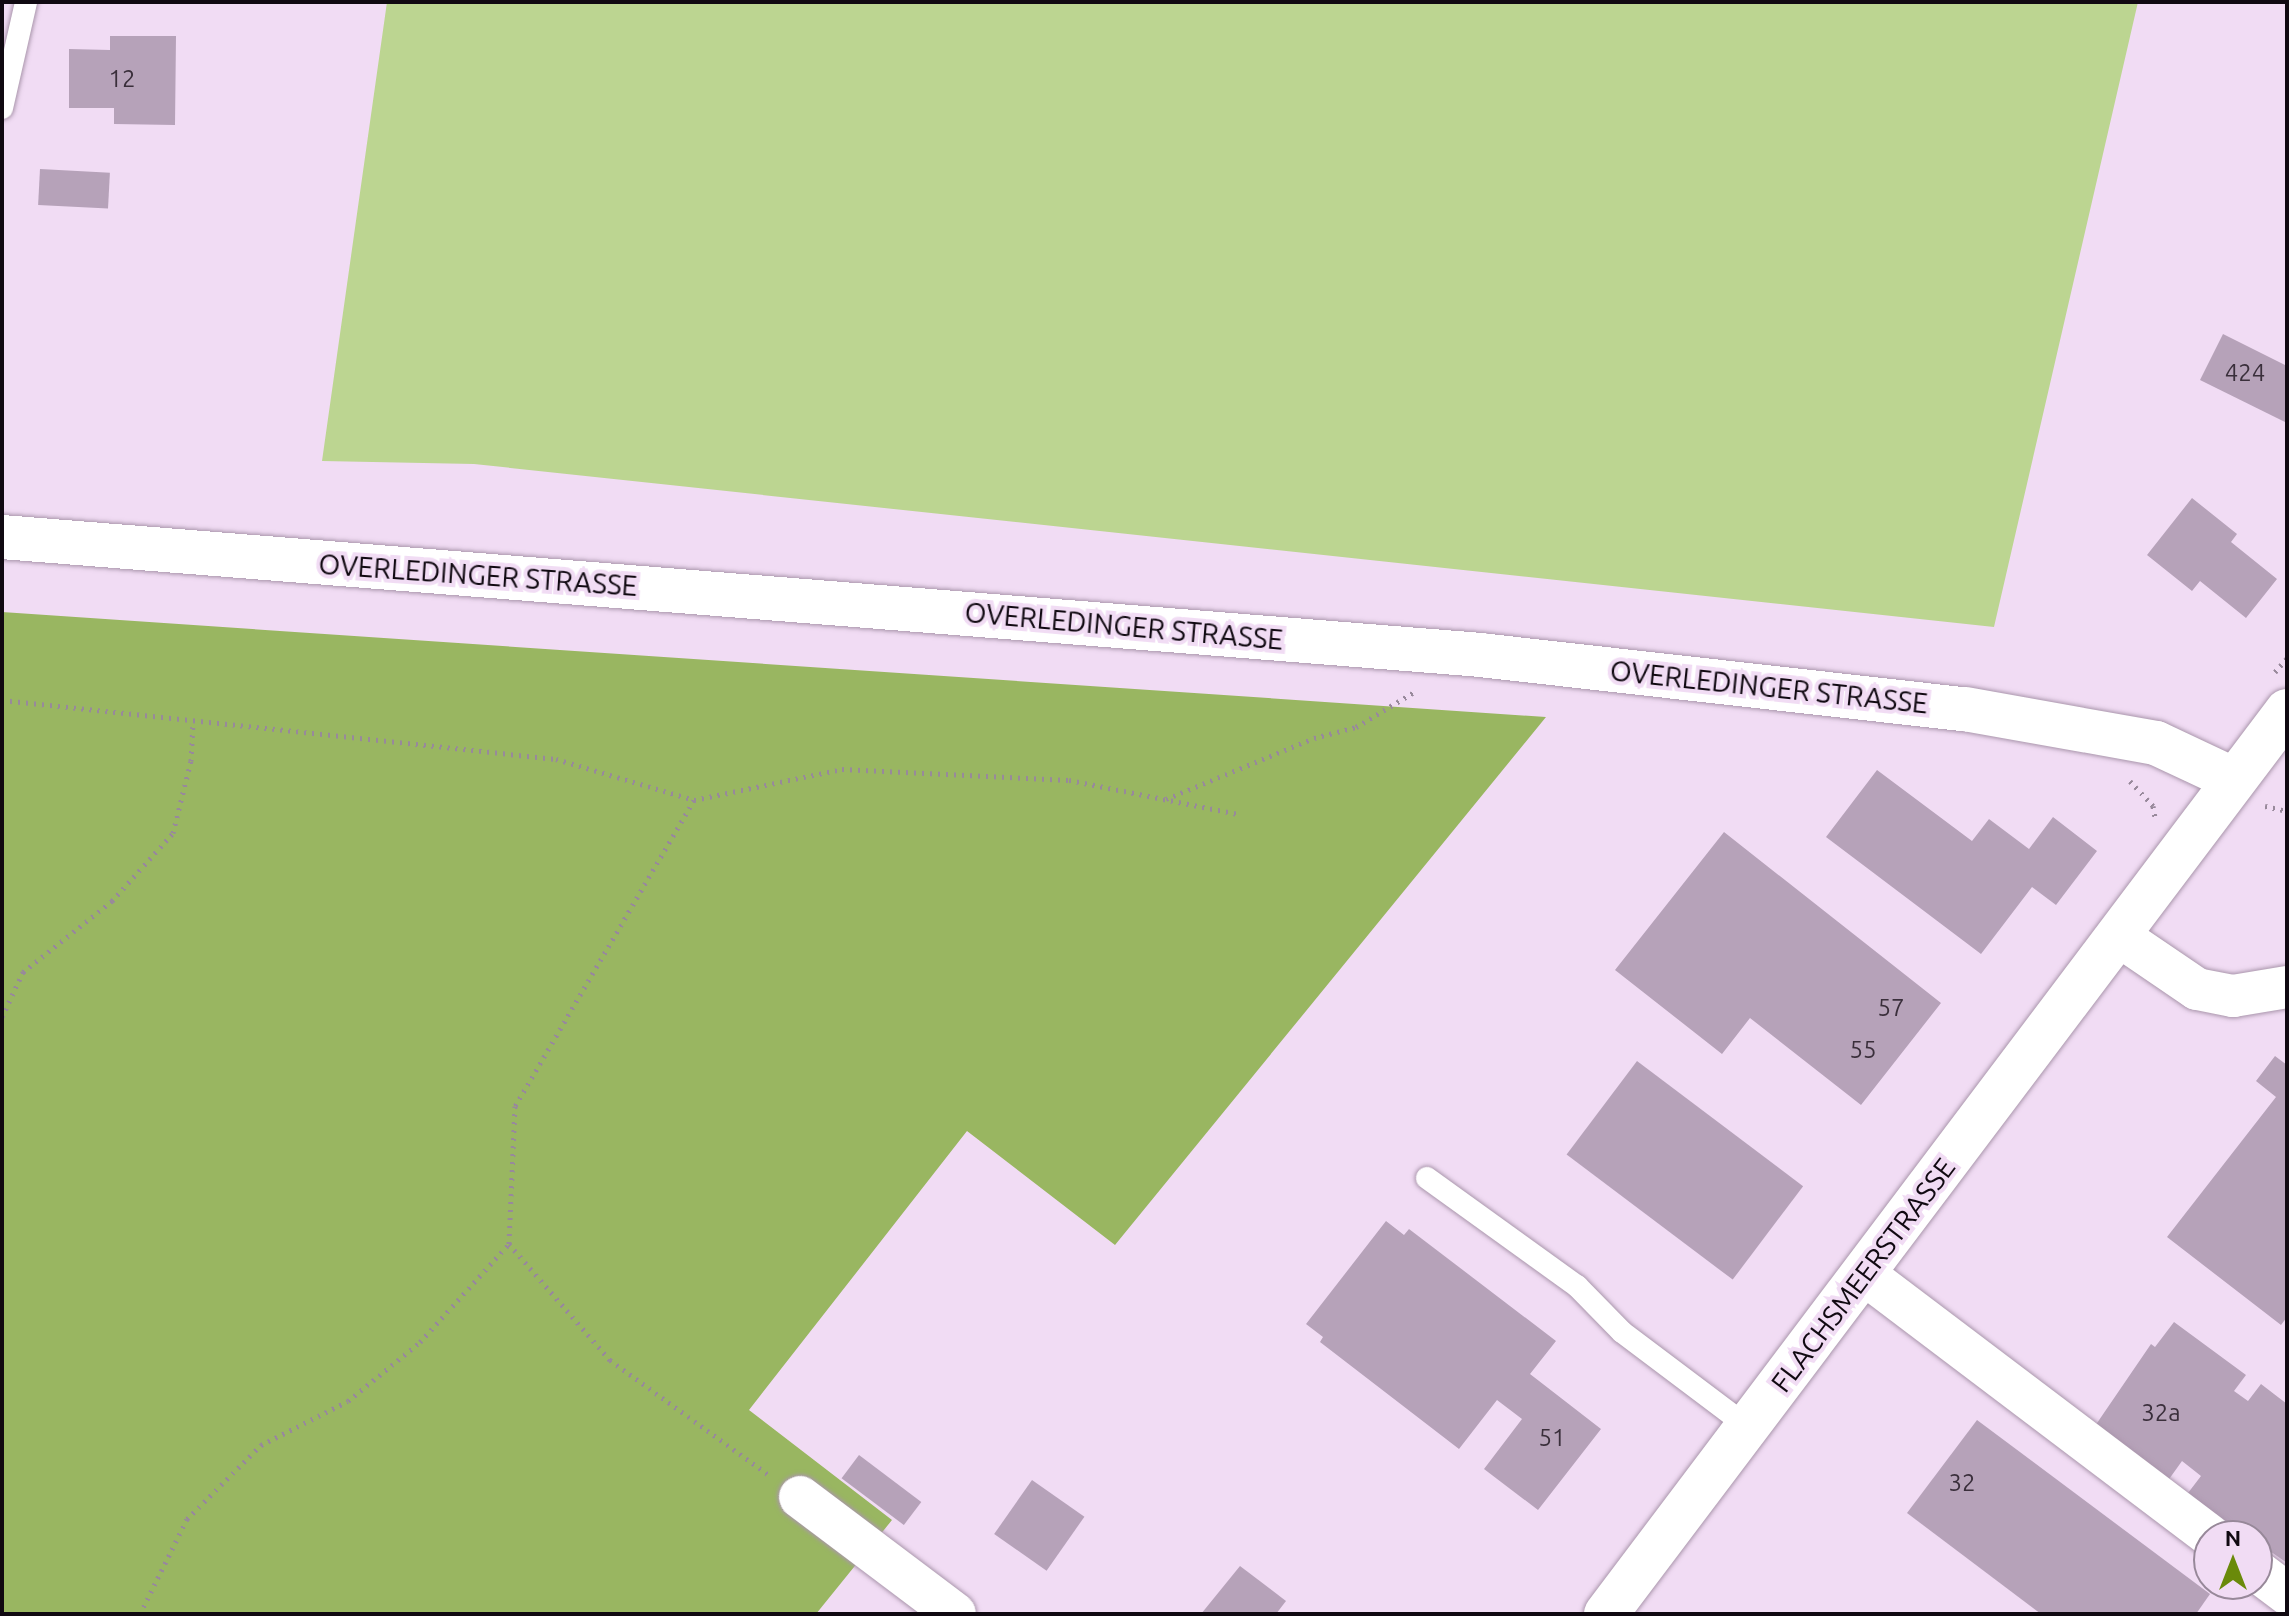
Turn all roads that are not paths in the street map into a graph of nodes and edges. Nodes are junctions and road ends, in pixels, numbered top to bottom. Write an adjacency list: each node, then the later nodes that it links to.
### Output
1 (26, 2): 2 (lane)
2 (2, 108)
3 (2, 537): 5 (street, OVERLEDINGER STRASSE)
4 (2287, 711): 5 (street, FLACHSMEERSTRASSE)
5 (2233, 779): 6 (street, FLACHSMEERSTRASSE)
6 (2119, 936): 7 (street); 9 (street, FLACHSMEERSTRASSE)
7 (2287, 987)
8 (1427, 1178): 10 (lane)
9 (1864, 1274): 10 (street, FLACHSMEERSTRASSE); 12 (street)
10 (1748, 1427): 14 (street, FLACHSMEERSTRASSE)
11 (800, 1497): 13 (street)
12 (2193, 1523)
13 (955, 1614)
14 (1606, 1614)

